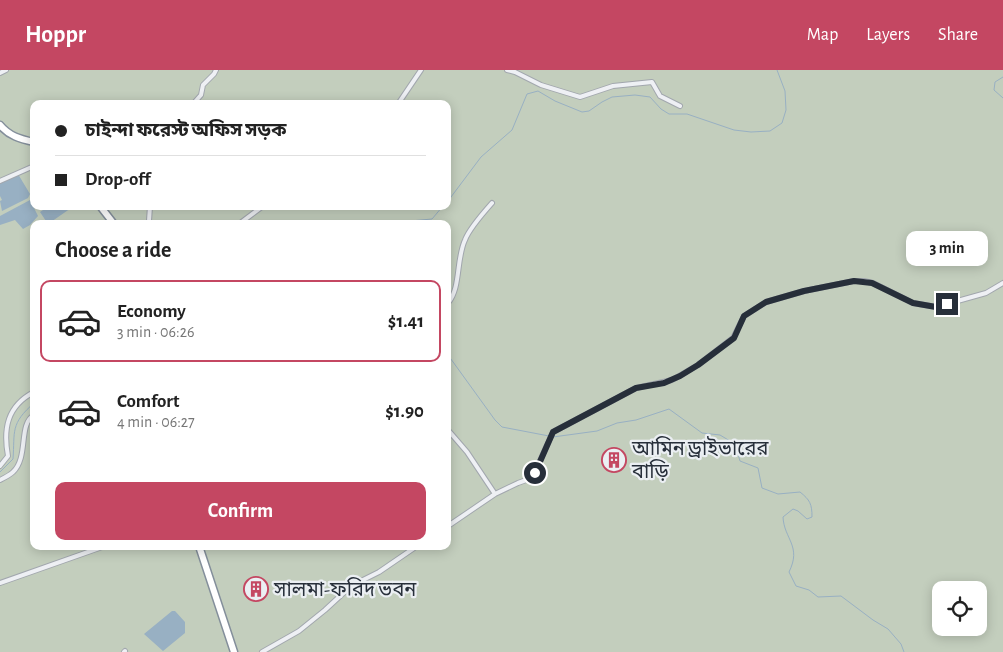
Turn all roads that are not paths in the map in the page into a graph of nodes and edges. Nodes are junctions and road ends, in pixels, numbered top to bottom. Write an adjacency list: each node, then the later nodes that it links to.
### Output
1 (6, 70): 5 (street)
2 (216, 70): 6 (street)
3 (421, 70): 7 (street)
4 (507, 70): 8 (street)
5 (0, 73)
6 (196, 100)
7 (401, 100)
8 (680, 106)
9 (0, 125): 10 (highway)
10 (30, 141)
11 (30, 168): 12 (street)
12 (0, 181)
13 (492, 203): 19 (street)
14 (103, 210): 16 (highway)
15 (258, 210): 17 (street)
16 (111, 220)
17 (244, 220)
18 (1003, 283): 25 (street)
19 (451, 297)
20 (30, 394): 23 (street)
21 (30, 417): 24 (street)
22 (451, 433): 25 (street)
23 (0, 466)
24 (0, 480)
25 (495, 494): 26 (street)
26 (451, 524)
27 (94, 550): 30 (street)
28 (200, 550): 31 (highway)
29 (411, 550): 32 (street)
30 (0, 583)
31 (234, 652)
32 (262, 652)

